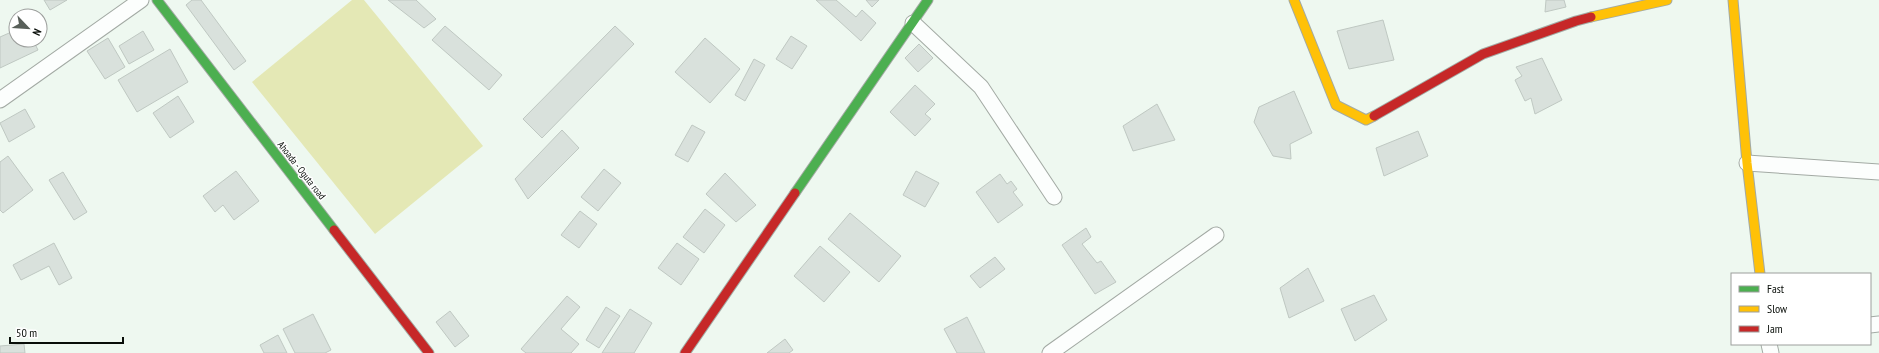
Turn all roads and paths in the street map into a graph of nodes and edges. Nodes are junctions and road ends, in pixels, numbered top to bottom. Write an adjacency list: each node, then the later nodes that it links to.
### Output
1 (141, 0): 8 (street)
2 (157, 0): 14 (street, Ahoada - Oguta road)
3 (928, 0): 7 (street)
4 (1294, 0): 5 (street)
5 (1667, 0)
6 (1733, 0): 9 (street)
7 (912, 23): 11 (street); 15 (street)
8 (0, 100)
9 (1747, 163): 10 (street); 13 (street)
10 (1879, 172)
11 (1054, 197)
12 (1216, 235): 16 (street)
13 (1760, 273)
14 (429, 353)
15 (685, 353)
16 (1050, 353)

